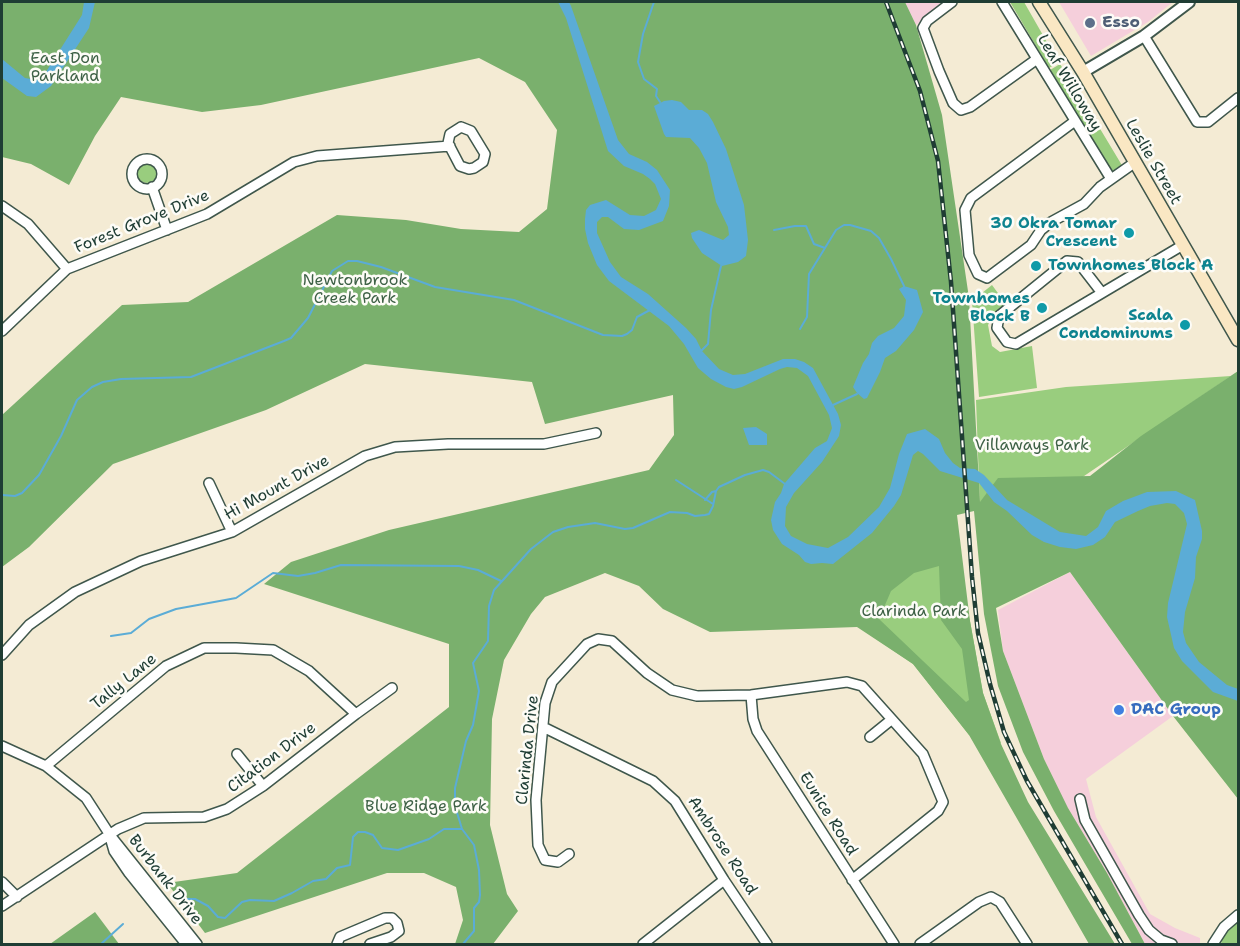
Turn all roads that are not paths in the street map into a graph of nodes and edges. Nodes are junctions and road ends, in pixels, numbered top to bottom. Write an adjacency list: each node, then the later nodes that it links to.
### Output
1 (952, 2): 6 (street)
2 (1002, 2): 6 (street, Leaf Willoway)
3 (1039, 2): 7 (main road, Leslie Street)
4 (1189, 2): 5 (street)
5 (1144, 36): 7 (street); 8 (street)
6 (1037, 59): 9 (street, Leaf Willoway)
7 (1083, 72): 11 (main road, Leslie Street)
8 (1239, 98)
9 (1075, 121): 12 (street, Leaf Willoway); 12 (street)
10 (450, 146): 10 (street); 15 (street, Forest Grove Drive)
11 (1134, 163): 12 (street); 16 (main road, Leslie Street)
12 (1111, 179)
13 (152, 188): 15 (street)
14 (2, 206): 17 (street)
15 (167, 230): 17 (street, Forest Grove Drive)
16 (1183, 245): 18 (street); 20 (main road, Leslie Street)
17 (67, 269): 19 (street, Forest Grove Drive)
18 (1102, 293): 18 (street)
19 (2, 331)
20 (1239, 340)
21 (596, 433): 23 (street, Hi Mount Drive)
22 (209, 483): 23 (street)
23 (232, 532): 24 (street, Hi Mount Drive)
24 (2, 655)
25 (392, 688): 27 (street, Citation Drive)
26 (752, 695): 28 (street, Clarinda Drive); 29 (street, Clarinda Drive); 39 (street, Eunice Road)
27 (356, 714): 33 (street, Tally Lane); 34 (street, Citation Drive)
28 (891, 720): 30 (street); 39 (street, Clarinda Drive)
29 (543, 727): 37 (street, Clarinda Drive); 38 (street, Ambrose Road)
30 (870, 737)
31 (2, 746): 33 (street, Burbank Drive)
32 (237, 754): 34 (street)
33 (46, 766): 36 (street, Burbank Drive)
34 (263, 786): 36 (street, Citation Drive)
35 (1080, 799): 54 (street)
36 (110, 834): 41 (street, Citation Drive); 46 (street, Burbank Drive); 47 (street, Burbank Drive)
37 (569, 854)
38 (724, 880): 49 (street); 50 (street, Ambrose Road)
39 (852, 880): 51 (street, Eunice Road)
40 (2, 882): 41 (street)
41 (16, 897): 42 (street, Citation Drive)
42 (2, 906)
43 (1239, 915): 55 (street)
44 (366, 927): 45 (street); 45 (street); 48 (street)
45 (371, 944)
46 (186, 945)
47 (197, 945)
48 (337, 945)
49 (643, 945)
50 (767, 945)
51 (894, 945)
52 (920, 945): 53 (street)
53 (1027, 945)
54 (1172, 945)
55 (1213, 945)

